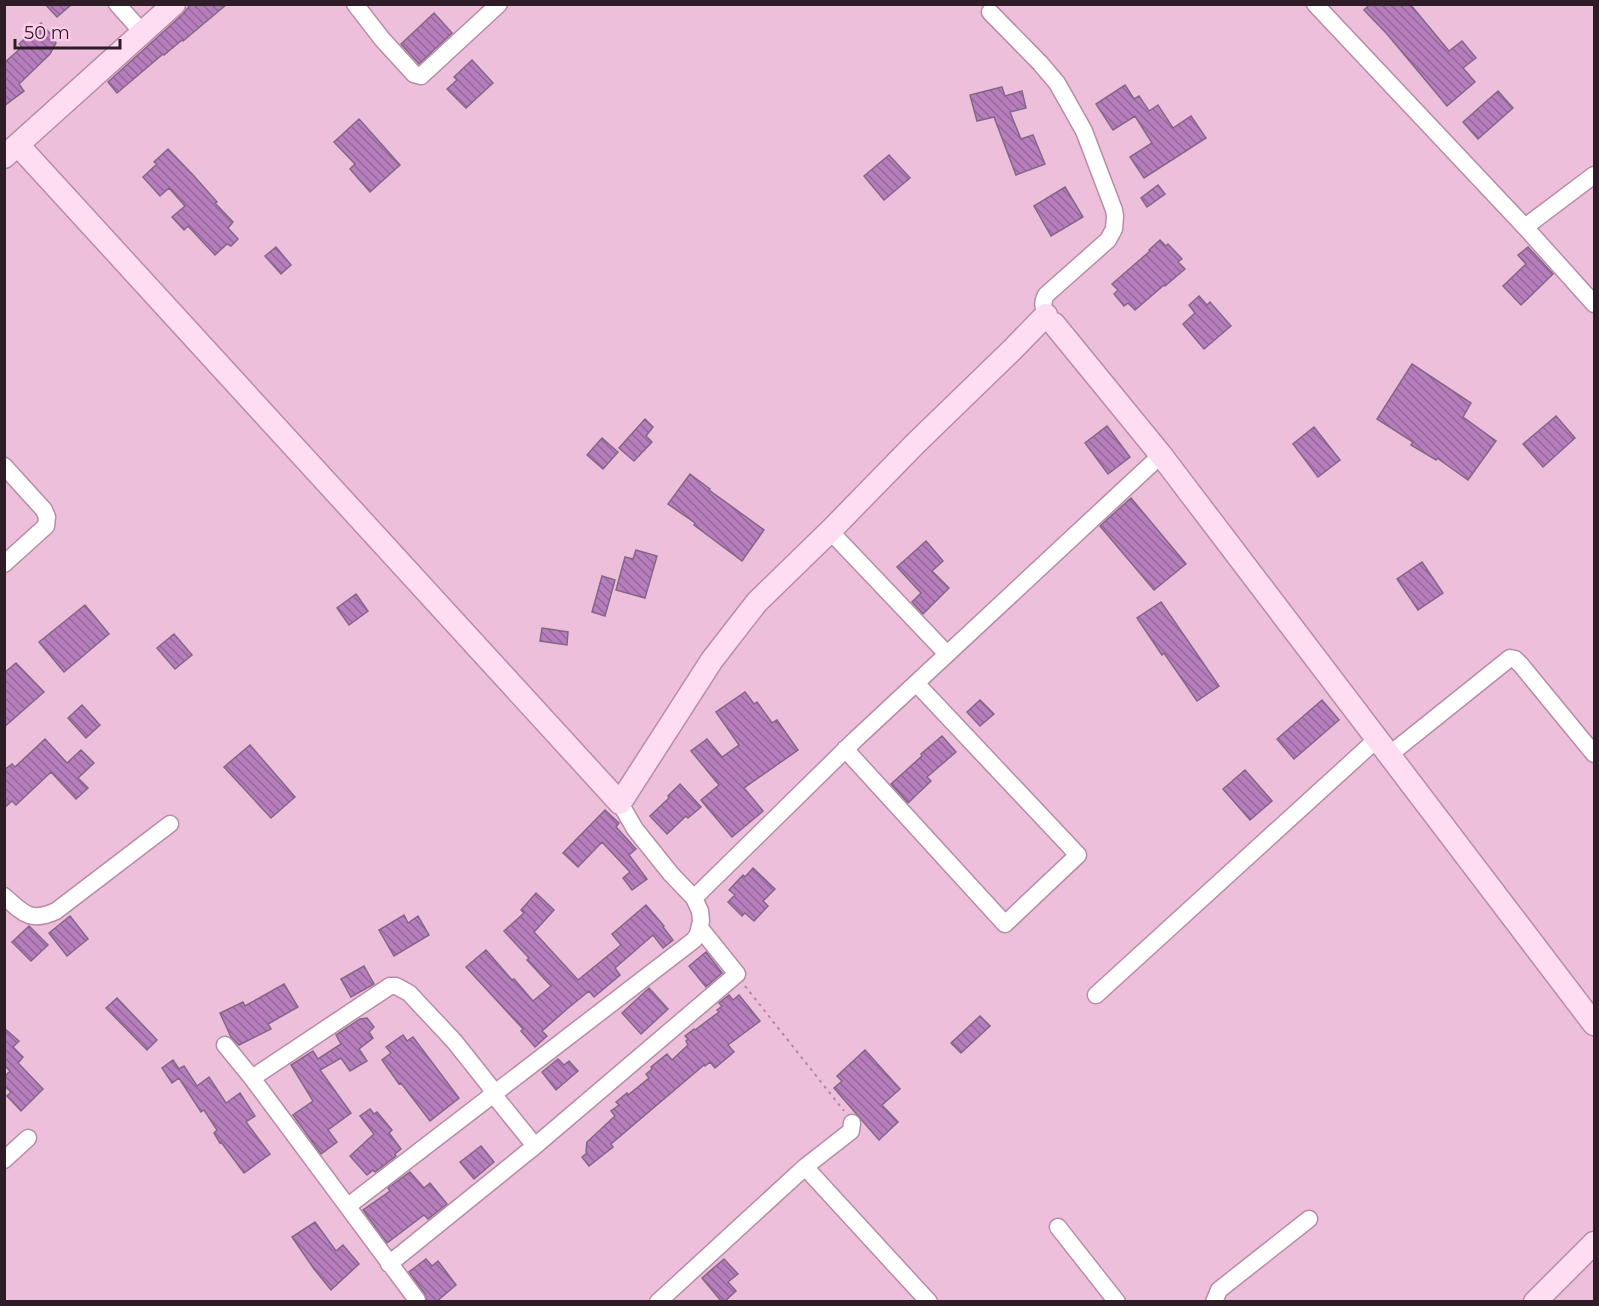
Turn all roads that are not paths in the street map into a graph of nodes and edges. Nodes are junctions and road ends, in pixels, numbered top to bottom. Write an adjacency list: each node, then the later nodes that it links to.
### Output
1 (117, 4): 7 (street)
2 (174, 4): 7 (street)
3 (355, 4): 4 (street)
4 (498, 4)
5 (1315, 4): 10 (street)
6 (990, 12): 12 (street)
7 (143, 33): 8 (street)
8 (11, 151): 22 (street)
9 (1594, 175): 10 (street)
10 (1525, 227): 11 (street)
11 (1594, 304)
12 (1050, 319): 13 (street); 15 (street)
13 (1161, 455): 17 (street); 19 (street)
14 (4, 466): 16 (street)
15 (830, 531): 17 (street); 22 (street)
16 (4, 564)
17 (947, 654): 18 (street)
18 (916, 683): 20 (street); 20 (street)
19 (1383, 747): 21 (street); 27 (street); 28 (street)
20 (845, 749): 25 (street)
21 (1594, 754)
22 (620, 803): 25 (street)
23 (170, 824): 24 (street)
24 (4, 896)
25 (694, 898): 26 (street)
26 (700, 928): 31 (street); 34 (street)
27 (1096, 995)
28 (1594, 1024)
29 (225, 1045): 30 (street)
30 (252, 1078): 31 (street); 37 (street)
31 (493, 1095): 34 (street); 37 (street)
32 (852, 1123): 36 (street)
33 (28, 1138): 35 (street)
34 (535, 1146): 41 (street)
35 (4, 1160)
36 (805, 1167): 43 (street); 44 (street)
37 (348, 1206): 41 (street)
38 (1309, 1219): 46 (street)
39 (1058, 1227): 45 (street)
40 (1594, 1243): 47 (street)
41 (389, 1264): 42 (street)
42 (417, 1300)
43 (657, 1302)
44 (929, 1302)
45 (1117, 1302)
46 (1214, 1302)
47 (1536, 1302)

